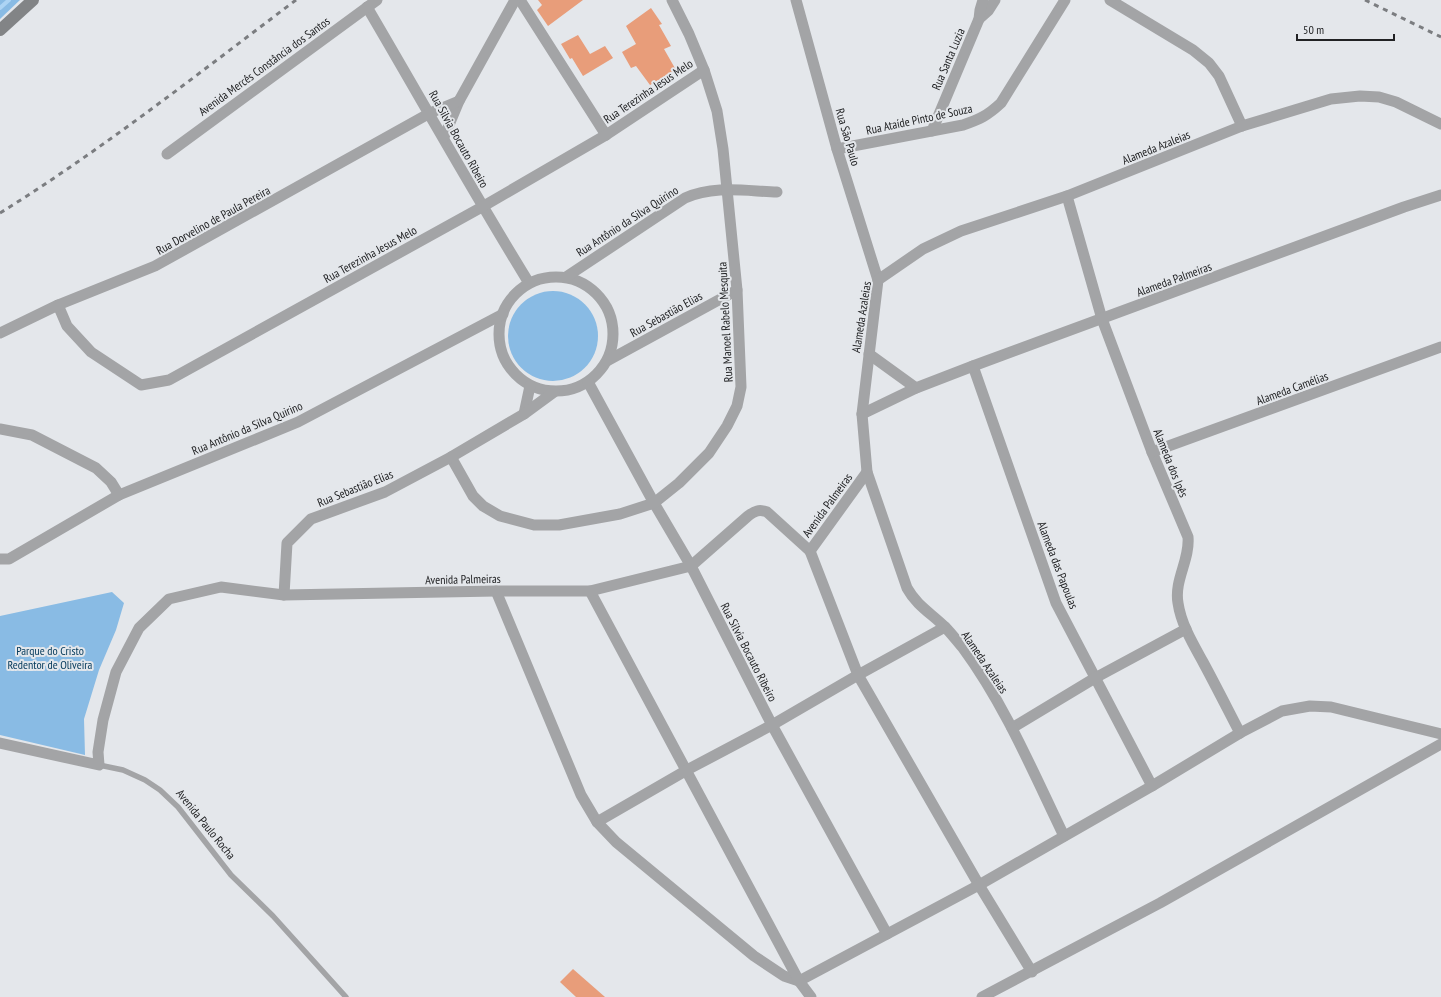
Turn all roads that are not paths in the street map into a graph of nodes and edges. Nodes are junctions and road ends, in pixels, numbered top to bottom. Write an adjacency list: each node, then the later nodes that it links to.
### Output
1 (33, 0): 13 (main road)
2 (377, 0): 11 (street, Avenida Mercês Constância dos Santos)
3 (515, 0): 15 (street)
4 (520, 0): 20 (street)
5 (672, 0): 14 (street, Rua Manoel Rabelo Mesquita)
6 (796, 0): 22 (street, Rua São Paulo)
7 (983, 0): 12 (street, Rua Santa Luzia)
8 (995, 0): 12 (street, Rua Santa Luzia)
9 (1065, 0): 19 (street, Rua Ataíde Pinto de Souza)
10 (1110, 0): 18 (street)
11 (367, 7): 16 (street, Rua Silvia Bocauto Ribeiro); 23 (street, Avenida Mercês Constância dos Santos)
12 (979, 19): 19 (street, Rua Santa Luzia)
13 (0, 30)
14 (704, 70): 20 (street, Rua Terezinha Jesus Melo); 24 (street, Rua Manoel Rabelo Mesquita)
15 (459, 101): 16 (street, Rua Dorvelino de Paula Pereira); 21 (street)
16 (430, 113): 21 (street, Rua Silvia Bocauto Ribeiro); 33 (street, Rua Dorvelino de Paula Pereira)
17 (1441, 124): 18 (street, Alameda Azaleias)
18 (1242, 126): 27 (street, Alameda Azaleias)
19 (932, 132): 22 (street, Rua Ataíde Pinto de Souza)
20 (606, 135): 28 (street, Rua Terezinha Jesus Melo)
21 (444, 137): 28 (street, Rua Silvia Bocauto Ribeiro)
22 (837, 149): 30 (street, Rua São Paulo)
23 (167, 154)
24 (727, 190): 25 (street, Rua Antônio da Silva Quirino); 29 (street, Rua Antônio da Silva Quirino); 32 (street, Rua Manoel Rabelo Mesquita)
25 (777, 192)
26 (1441, 195): 35 (street, Alameda Palmeiras)
27 (1067, 196): 30 (street, Alameda Azaleias); 35 (street, Alameda dos Ipês)
28 (482, 207): 31 (street, Rua Silvia Bocauto Ribeiro); 33 (street, Rua Terezinha Jesus Melo)
29 (566, 277): 31 (street); 39 (street)
30 (878, 280): 38 (street, Alameda Azaleias)
31 (529, 283): 34 (street)
32 (737, 290): 39 (street, Rua Sebastião Elias); 52 (street, Rua Manoel Rabelo Mesquita)
33 (58, 305): 36 (street, Rua Dorvelino de Paula Pereira)
34 (502, 314): 42 (street); 51 (street, Rua Antônio da Silva Quirino)
35 (1102, 319): 40 (street, Alameda Palmeiras); 48 (street, Alameda dos Ipês)
36 (0, 333)
37 (1441, 348): 48 (street, Alameda Camélias)
38 (869, 354): 43 (street); 46 (street, Alameda Azaleias)
39 (607, 361): 41 (street)
40 (974, 366): 43 (street, Alameda Palmeiras); 62 (street, Alameda das Papoulas)
41 (588, 382): 44 (street); 52 (street, Rua Silvia Bocauto Ribeiro)
42 (530, 386): 44 (street); 45 (street)
43 (916, 388): 46 (street, Alameda Palmeiras)
44 (554, 392): 45 (street, Rua Sebastião Elias)
45 (524, 414): 49 (street, Rua Sebastião Elias)
46 (862, 414): 50 (street, Alameda Azaleias)
47 (0, 429): 51 (street)
48 (1152, 452): 60 (street, Alameda dos Ipês)
49 (451, 457): 52 (street, Rua Manoel Rabelo Mesquita); 58 (street, Rua Sebastião Elias)
50 (867, 472): 53 (street, Avenida Palmeiras); 59 (street, Alameda Azaleias)
51 (119, 495): 54 (street, Rua Antônio da Silva Quirino)
52 (654, 503): 55 (street, Rua Silvia Bocauto Ribeiro)
53 (810, 550): 55 (street, Avenida Palmeiras); 61 (street)
54 (0, 559)
55 (691, 566): 57 (street, Avenida Palmeiras); 63 (street, Rua Silvia Bocauto Ribeiro)
56 (496, 591): 57 (street, Avenida Palmeiras); 58 (street, Avenida Palmeiras); 72 (street)
57 (590, 591): 70 (street)
58 (284, 595): 69 (street, Avenida Palmeiras)
59 (945, 627): 61 (street); 64 (street, Alameda Azaleias)
60 (1186, 629): 62 (street); 65 (street, Alameda dos Ipês)
61 (858, 674): 63 (street); 74 (street)
62 (1095, 678): 64 (street); 71 (street, Alameda das Papoulas)
63 (772, 725): 70 (street); 75 (street, Rua Silvia Bocauto Ribeiro)
64 (1012, 728): 73 (street, Alameda Azaleias)
65 (1240, 733): 66 (street); 71 (street)
66 (1441, 734)
67 (0, 743): 69 (street, Avenida Paulo Rocha)
68 (1441, 744): 76 (street)
69 (99, 765): 78 (lane, Avenida Paulo Rocha)
70 (686, 770): 72 (street); 77 (street)
71 (1152, 786): 73 (street)
72 (597, 822): 77 (street)
73 (1064, 836): 74 (street)
74 (979, 885): 75 (street); 76 (street)
75 (887, 934): 77 (street)
76 (1032, 972): 80 (street)
77 (800, 982): 79 (street)
78 (346, 997)
79 (811, 997)
80 (982, 997)

